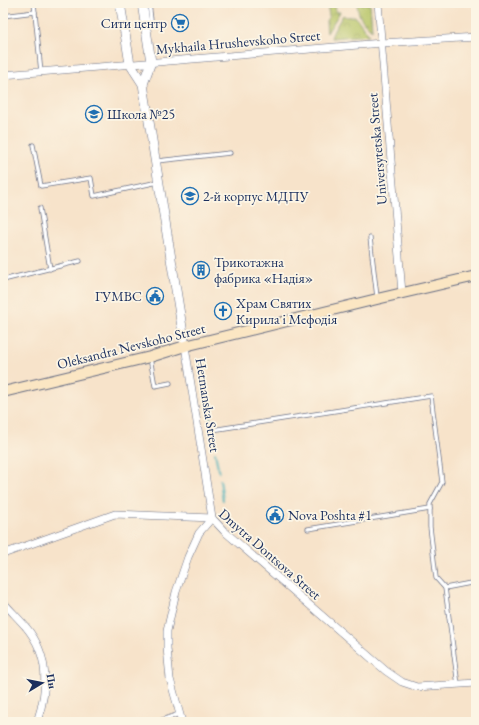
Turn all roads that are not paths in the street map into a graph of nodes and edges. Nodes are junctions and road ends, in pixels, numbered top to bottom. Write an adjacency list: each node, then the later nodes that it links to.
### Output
1 (34, 3): 6 (lane)
2 (120, 3): 12 (street, Hetmanska Street)
3 (142, 3): 8 (street, Hetmanska Street)
4 (149, 3): 8 (lane)
5 (378, 3): 10 (street, Universytetska Street)
6 (35, 12): 7 (lane); 13 (lane)
7 (3, 16)
8 (146, 28): 11 (street, Hetmanska Street)
9 (476, 37): 10 (street, Mykhaila Hrushevskoho Street)
10 (382, 43): 11 (street, Mykhaila Hrushevskoho Street); 26 (street, Universytetska Street)
11 (151, 62): 12 (street, Mykhaila Hrushevskoho Street); 15 (street, Hetmanska Street)
12 (130, 64): 13 (street, Mykhaila Hrushevskoho Street); 15 (street, Hetmanska Street)
13 (41, 72): 14 (street, Mykhaila Hrushevskoho Street)
14 (3, 75)
15 (143, 84): 18 (street, Hetmanska Street)
16 (33, 145): 19 (lane)
17 (230, 153): 18 (lane)
18 (156, 161): 19 (street, Hetmanska Street)
19 (159, 182): 28 (street, Hetmanska Street)
20 (40, 208): 23 (lane)
21 (370, 238): 27 (lane)
22 (80, 261): 23 (lane)
23 (50, 269): 25 (lane)
24 (476, 276): 26 (main road, Oleksandra Nevskoho Street)
25 (3, 280)
26 (402, 293): 27 (main road, Oleksandra Nevskoho Street)
27 (377, 298): 28 (main road, Oleksandra Nevskoho Street)
28 (185, 346): 29 (main road, Oleksandra Nevskoho Street); 34 (street, Hetmanska Street)
29 (150, 357): 30 (lane); 31 (main road, Oleksandra Nevskoho Street)
30 (170, 383)
31 (3, 392)
32 (212, 430): 33 (lane)
33 (430, 509): 35 (lane); 38 (lane)
34 (212, 518): 36 (street, Dmytra Dontsova Street); 42 (street, Dmytra Dontsova Street); 43 (street)
35 (308, 529)
36 (3, 554)
37 (476, 582): 38 (lane)
38 (445, 588): 42 (lane)
39 (3, 602): 40 (street)
40 (6, 610): 44 (street)
41 (476, 683): 42 (street, Dmytra Dontsova Street)
42 (458, 685)
43 (179, 714): 45 (lane); 46 (street)
44 (37, 722)
45 (142, 722)
46 (182, 722)

